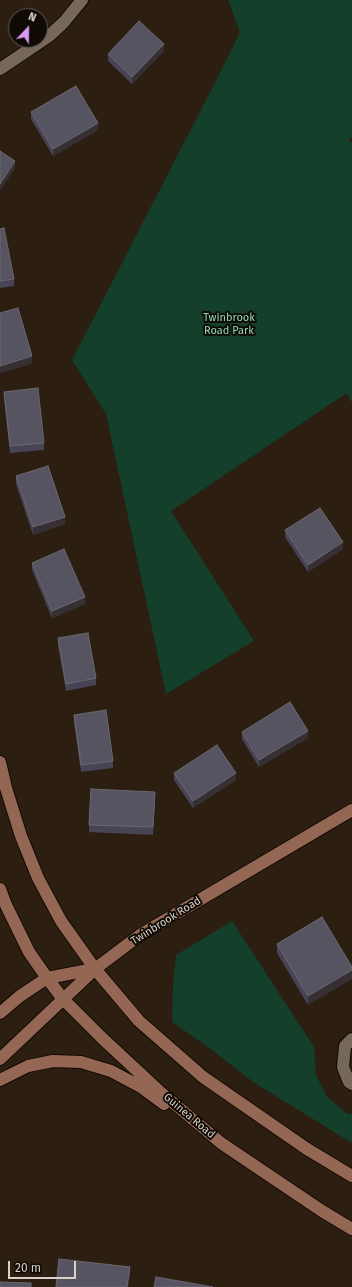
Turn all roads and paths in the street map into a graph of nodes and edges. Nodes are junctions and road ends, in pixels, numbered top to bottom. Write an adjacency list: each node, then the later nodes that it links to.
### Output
1 (82, 0): 2 (street)
2 (0, 69)
3 (0, 762): 6 (main road)
4 (352, 810): 6 (main road, Twinbrook Road)
5 (0, 889): 7 (main road, Guinea Road)
6 (95, 969): 7 (main road); 8 (main road, Twinbrook Road); 15 (main road)
7 (47, 978): 8 (main road, Guinea Road); 9 (main road)
8 (63, 999): 11 (main road, Twinbrook Road); 14 (main road, Guinea Road)
9 (0, 1013)
10 (352, 1039): 13 (street)
11 (0, 1059)
12 (0, 1080): 14 (main road)
13 (352, 1084)
14 (221, 1143): 16 (main road, Guinea Road)
15 (352, 1176)
16 (352, 1229)

